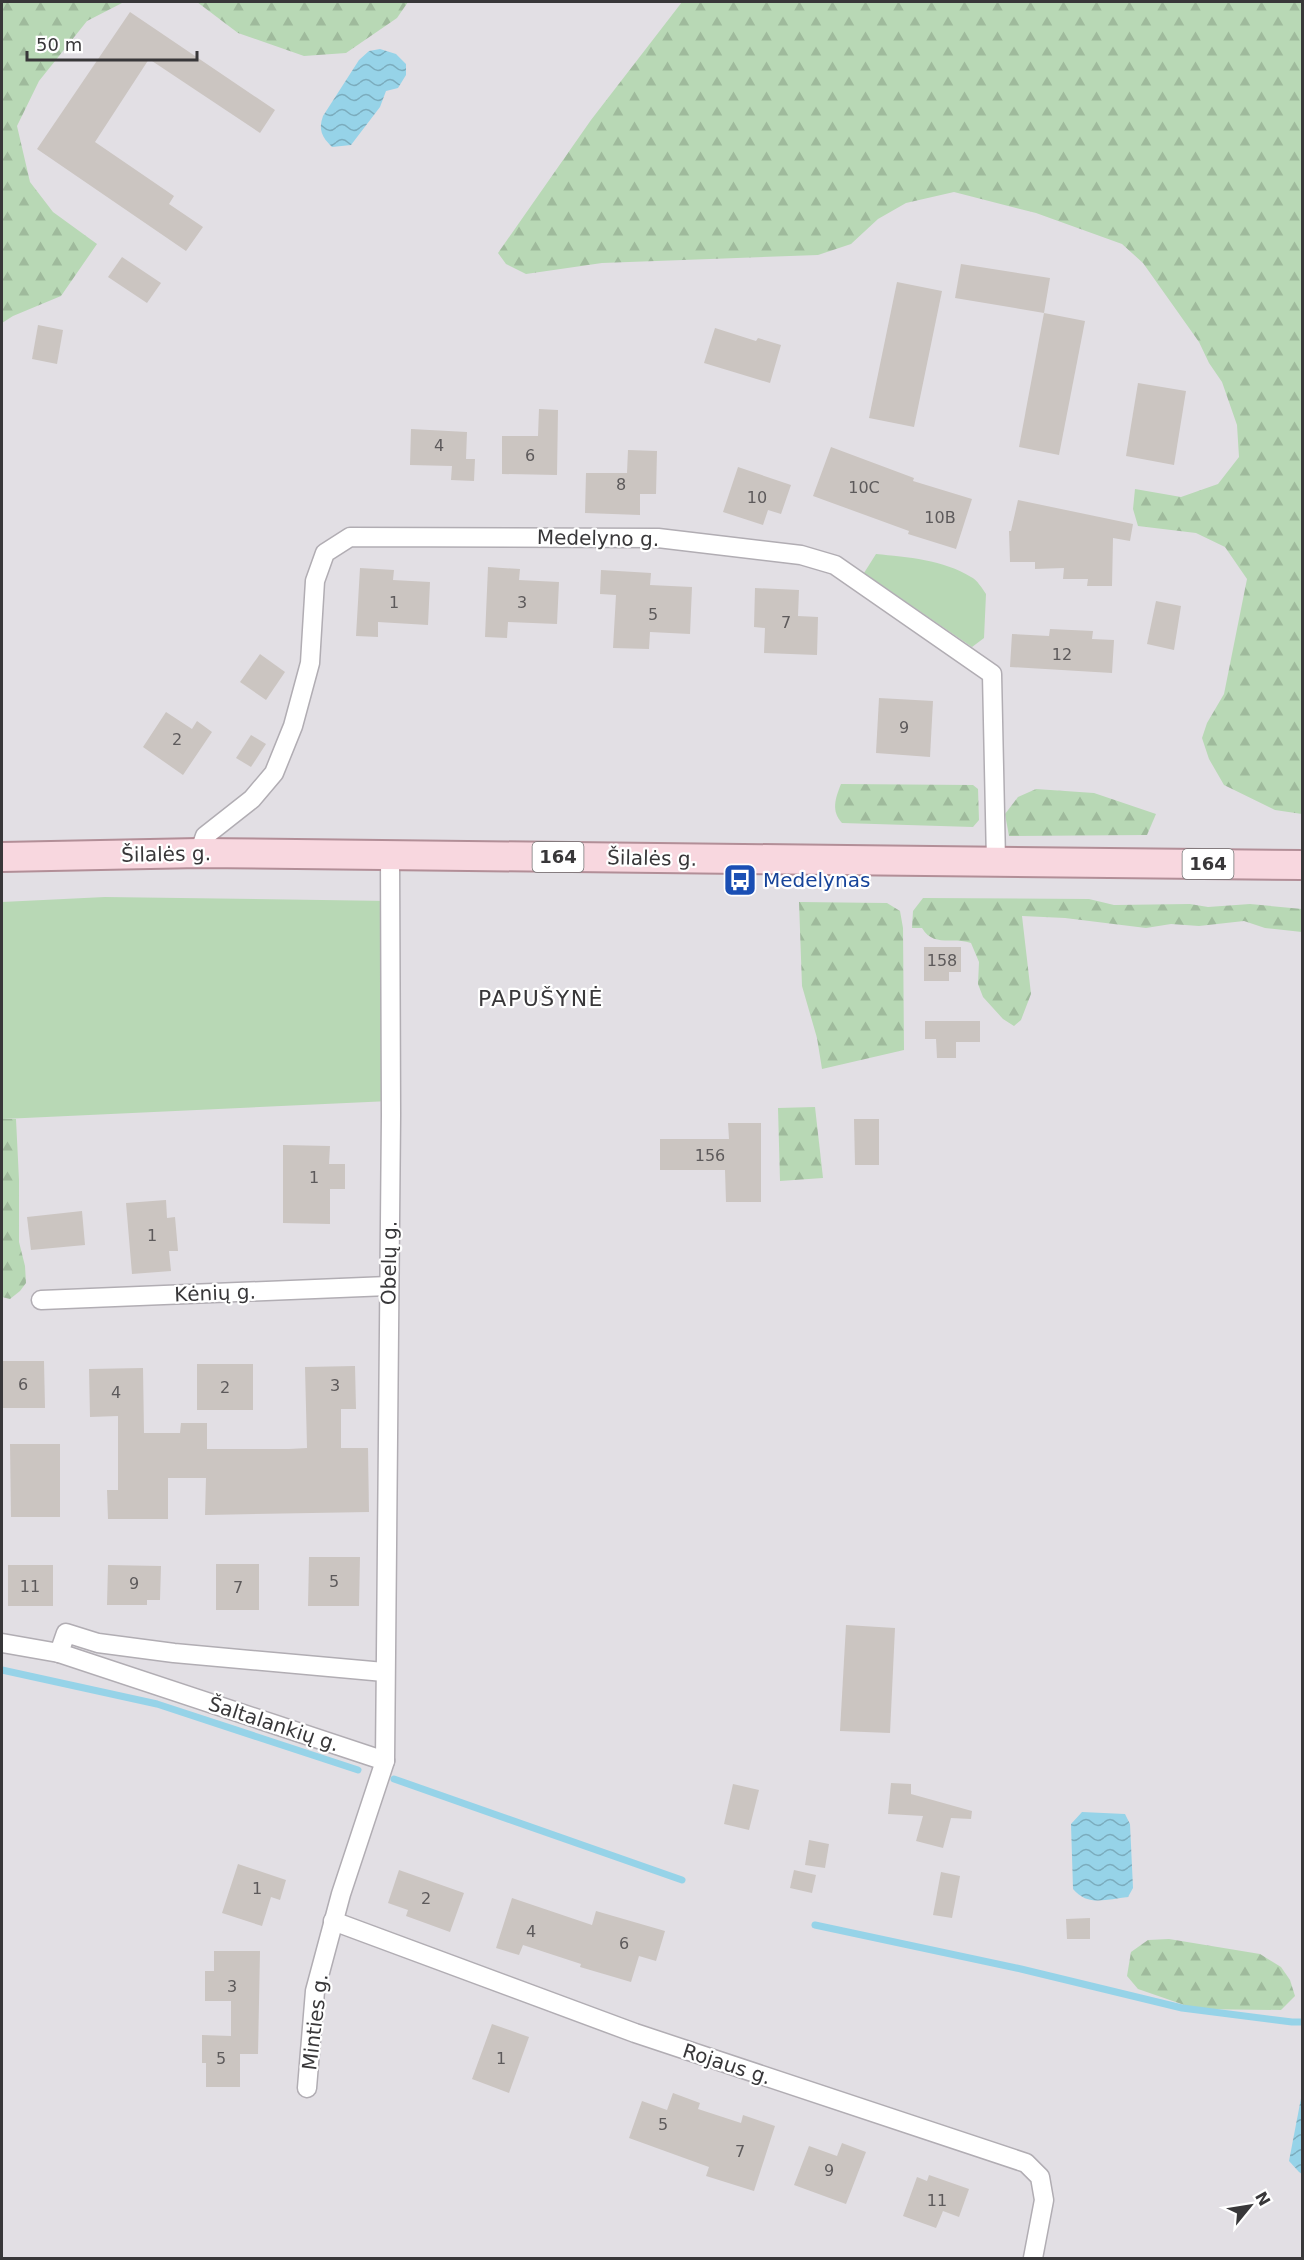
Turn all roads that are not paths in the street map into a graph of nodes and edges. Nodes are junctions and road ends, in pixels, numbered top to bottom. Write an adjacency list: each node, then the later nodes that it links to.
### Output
1 (199, 853): 2 (main road, Šilalės g. / 164); 3 (main road, Šilalės g. / 164); 4 (street, Medelyno g.)
2 (390, 855): 4 (main road, Šilalės g. / 164); 6 (street, Obelų g.)
3 (2, 857)
4 (996, 861): 5 (main road, Šilalės g. / 164)
5 (1302, 865)
6 (388, 1286): 7 (street, Kėnių g.); 10 (street, Obelų g.)
7 (41, 1300)
8 (2, 1643): 9 (street, Šaltalankių g.)
9 (59, 1653): 10 (street); 11 (street, Šaltalankių g.)
10 (384, 1672): 11 (street, Obelų g.)
11 (385, 1761): 12 (street)
12 (333, 1921): 13 (street, Minties g.); 14 (street, Rojaus g.)
13 (307, 2088)
14 (1033, 2259)

